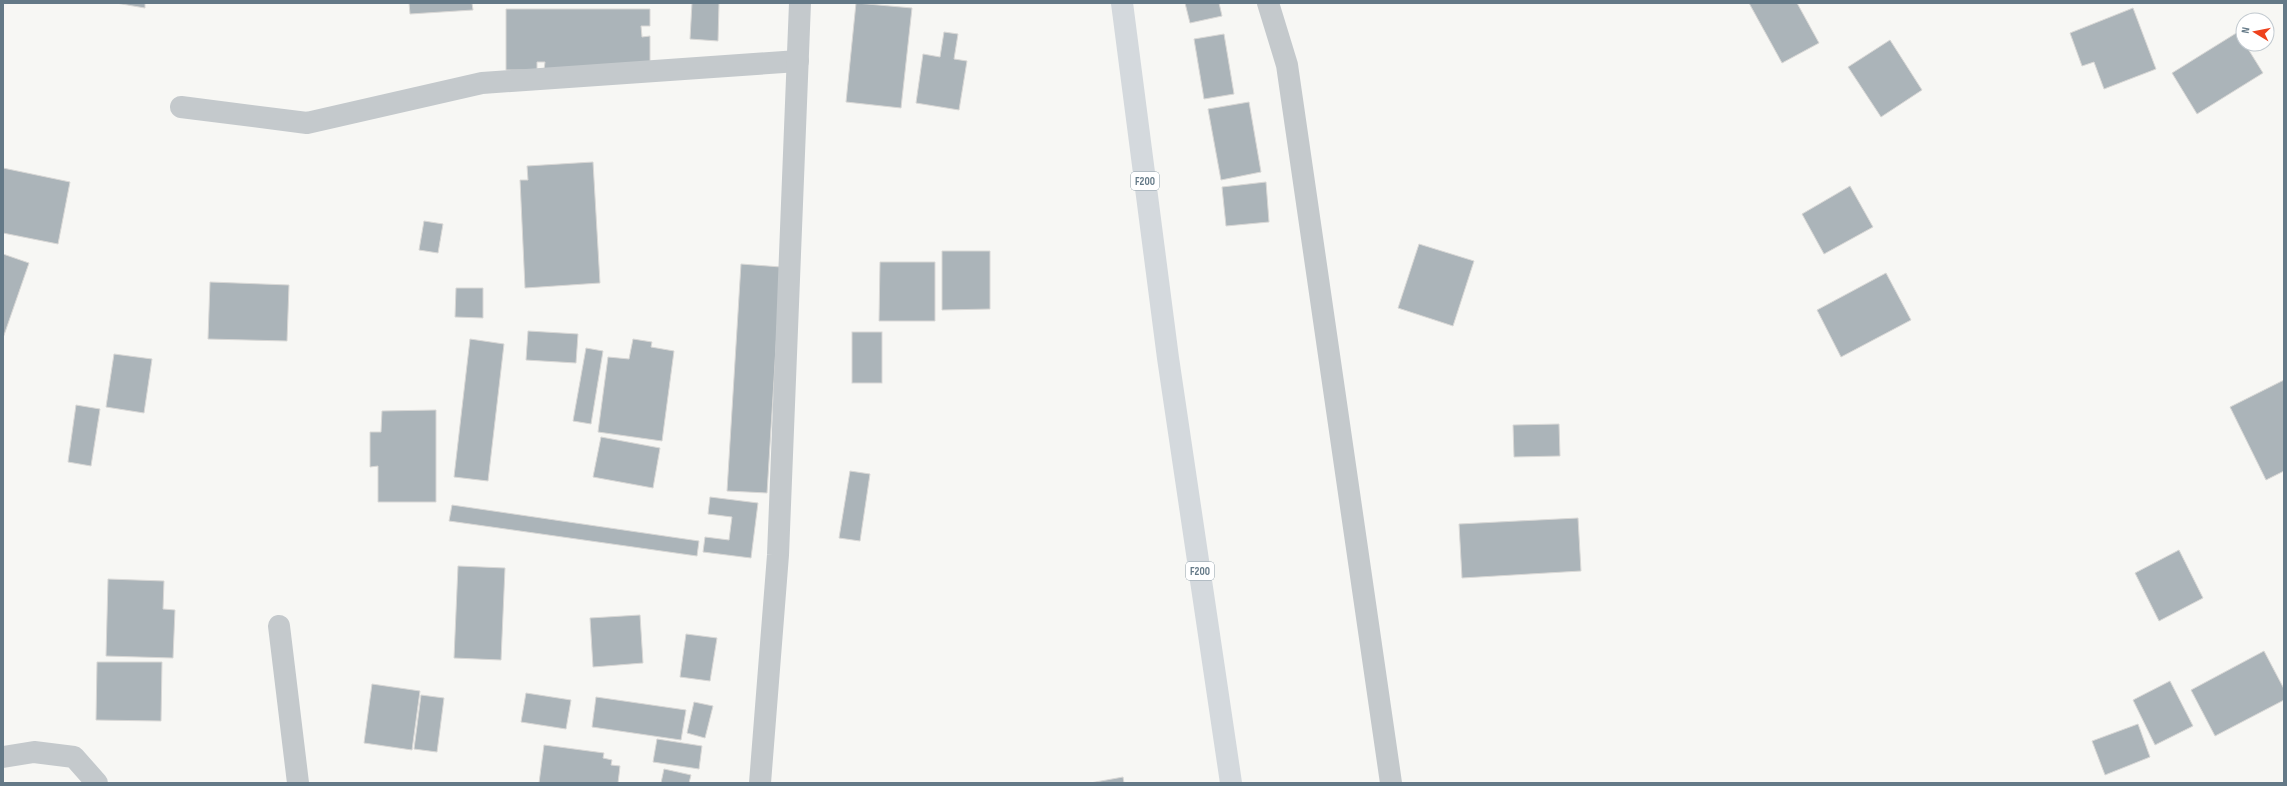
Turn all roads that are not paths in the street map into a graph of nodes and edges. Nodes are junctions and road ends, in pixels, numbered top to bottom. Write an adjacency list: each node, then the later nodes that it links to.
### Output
1 (800, 3): 4 (street)
2 (1122, 3): 11 (main road, F200)
3 (1268, 3): 12 (street)
4 (798, 61): 5 (street); 10 (street)
5 (181, 107)
6 (279, 626): 9 (street)
7 (3, 757): 8 (street)
8 (97, 783)
9 (298, 783)
10 (760, 783)
11 (1231, 783)
12 (1391, 783)

